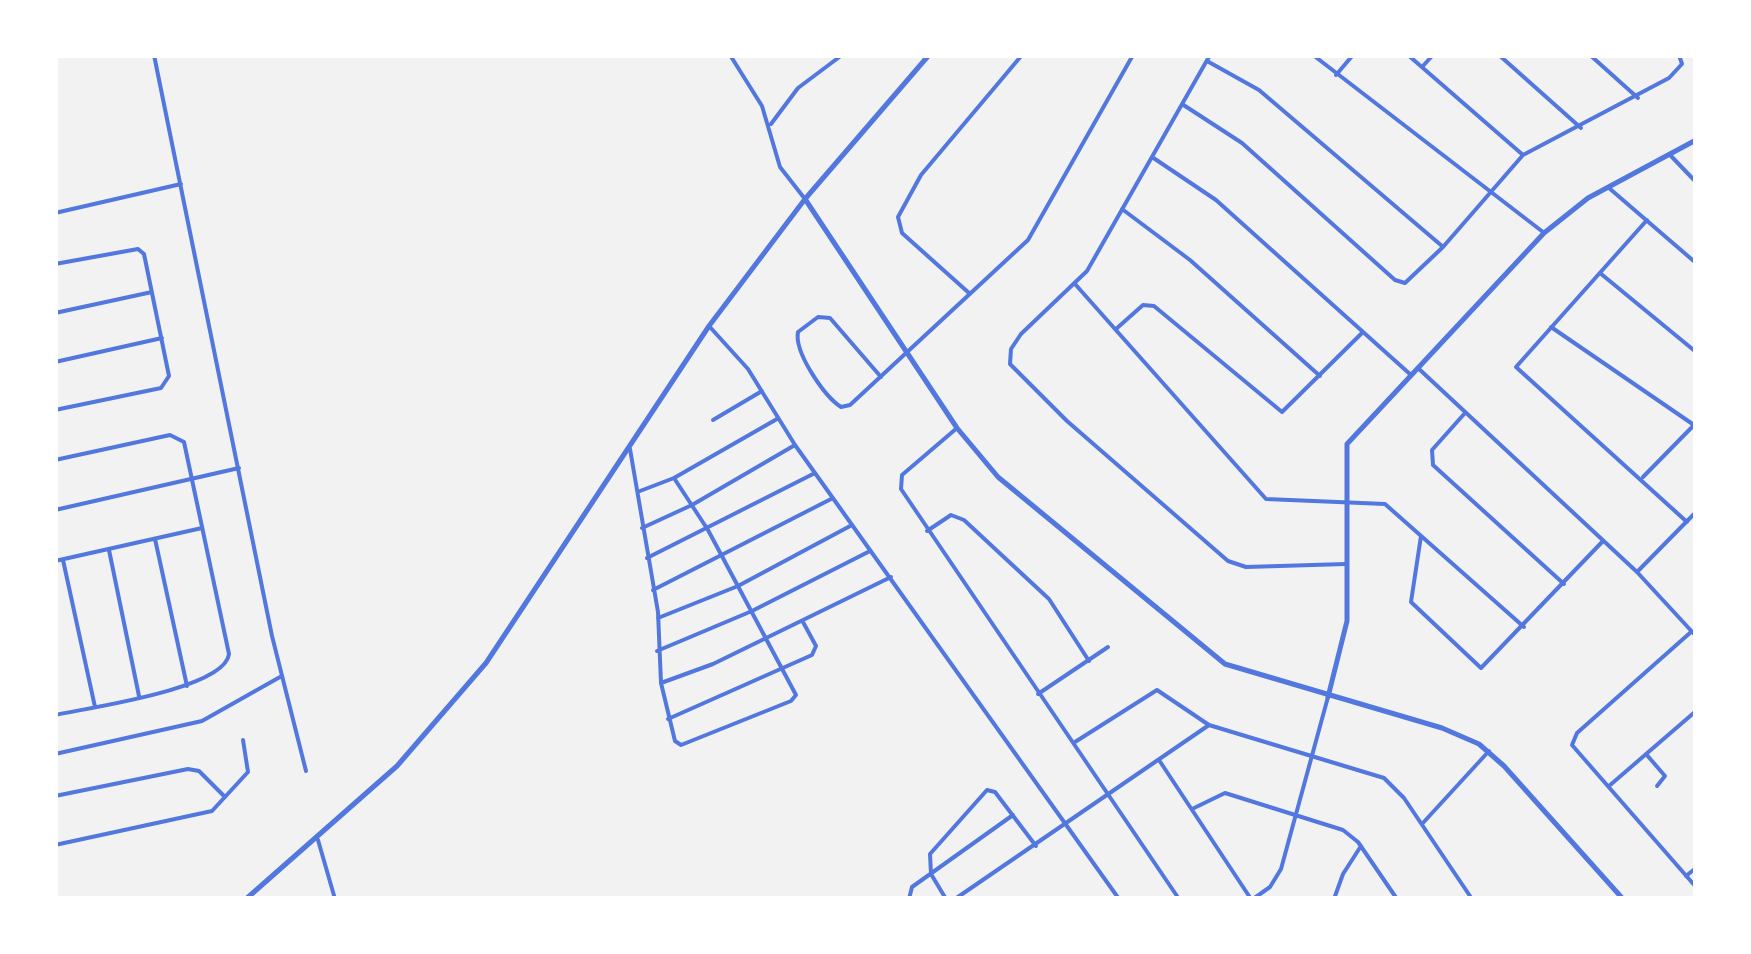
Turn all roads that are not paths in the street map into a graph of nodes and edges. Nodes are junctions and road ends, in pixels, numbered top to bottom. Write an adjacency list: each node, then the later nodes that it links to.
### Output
1 (154, 55): 26 (street)
2 (730, 55): 19 (street)
3 (842, 55): 19 (street)
4 (929, 55): 29 (street)
5 (1022, 55): 40 (street)
6 (1133, 55): 40 (street)
7 (1313, 55): 16 (street)
8 (1354, 55): 16 (street)
9 (1408, 55): 15 (street)
10 (1433, 55): 15 (street)
11 (1498, 55): 20 (street)
12 (1590, 55): 17 (street)
13 (1679, 55): 17 (street)
14 (1208, 58): 18 (street); 34 (street)
15 (1422, 67): 22 (street)
16 (1336, 75): 28 (street)
17 (1638, 98): 20 (street)
18 (1182, 104): 24 (street); 34 (street)
19 (770, 127): 29 (street)
20 (1581, 128): 22 (street)
21 (1696, 140): 23 (street)
22 (1523, 155): 28 (street)
23 (1671, 156): 25 (street); 27 (street)
24 (1152, 157): 30 (street); 45 (street)
25 (1696, 182)
26 (182, 184): 31 (street); 64 (street)
27 (1607, 186): 32 (street); 33 (street)
28 (1491, 193): 33 (street); 34 (street)
29 (805, 199): 42 (street); 48 (street)
30 (1122, 209): 38 (street); 52 (street)
31 (55, 213)
32 (1647, 220): 35 (street); 37 (street)
33 (1544, 233): 50 (street)
34 (1443, 247)
35 (1696, 263)
36 (55, 264): 39 (street)
37 (1600, 274): 43 (street); 47 (street)
38 (1075, 284): 44 (street); 90 (street)
39 (152, 292): 41 (street); 46 (street)
40 (970, 294): 48 (street)
41 (55, 312)
42 (709, 326): 54 (street); 62 (street)
43 (1551, 327): 59 (street); 68 (street)
44 (1116, 329): 52 (street); 71 (street)
45 (1363, 332): 51 (street); 52 (street)
46 (162, 338): 49 (street); 55 (street)
47 (1696, 352)
48 (908, 354): 53 (street); 60 (street)
49 (55, 362)
50 (1418, 368): 51 (street); 56 (street)
51 (1412, 375): 71 (street)
52 (1320, 376)
53 (881, 378): 53 (street)
54 (762, 391): 57 (street); 58 (street)
55 (55, 410)
56 (1466, 413): 83 (street); 93 (street)
57 (779, 418): 61 (street); 67 (street)
58 (713, 420)
59 (1695, 424): 68 (street)
60 (957, 428): 80 (street); 111 (street)
61 (795, 445): 65 (street); 72 (street)
62 (630, 449): 69 (street); 135 (street)
63 (55, 460): 66 (street)
64 (239, 468): 66 (street); 106 (street)
65 (816, 473): 70 (street); 79 (street)
66 (193, 478): 73 (street); 77 (street)
67 (674, 478): 69 (street); 72 (street)
68 (1642, 478): 75 (street)
69 (640, 491): 78 (street)
70 (834, 498): 76 (street); 87 (street)
71 (1345, 502): 81 (street); 90 (street)
72 (692, 505): 78 (street); 79 (street)
73 (55, 510)
74 (1696, 512): 75 (street)
75 (1687, 522): 91 (street)
76 (852, 525): 85 (street); 94 (street)
77 (203, 528): 82 (street); 108 (street)
78 (642, 528): 86 (street)
79 (708, 530): 86 (street); 87 (street)
80 (927, 531): 104 (street); 109 (street)
81 (1422, 535): 99 (street); 99 (street)
82 (156, 539): 84 (street); 108 (street)
83 (1603, 541): 91 (street); 93 (street)
84 (109, 550): 88 (street); 110 (street)
85 (872, 550): 92 (street); 96 (street)
86 (647, 558): 95 (street)
87 (723, 558): 94 (street); 95 (street)
88 (63, 560): 89 (street); 112 (street)
89 (55, 562)
90 (1346, 564): 111 (street)
91 (1637, 572): 100 (street)
92 (891, 577): 98 (street); 133 (street)
93 (1564, 584): 99 (street)
94 (738, 586): 96 (street); 97 (street)
95 (653, 590): 97 (street)
96 (752, 611): 101 (street); 103 (street)
97 (658, 618): 103 (street)
98 (803, 621): 101 (street); 105 (street)
99 (1524, 626)
100 (1694, 634): 126 (street)
101 (766, 639): 105 (street); 107 (street)
102 (1108, 647): 104 (street)
103 (657, 650): 107 (street)
104 (1088, 660): 109 (street)
105 (782, 669): 115 (street); 115 (street)
106 (281, 677): 120 (street); 124 (street)
107 (661, 684): 115 (street)
108 (187, 686): 110 (street)
109 (1038, 694): 118 (street)
110 (140, 696): 112 (street)
111 (1328, 698): 119 (street); 121 (street)
112 (95, 706): 114 (street)
113 (1696, 711): 122 (street)
114 (55, 715)
115 (668, 719)
116 (1208, 725): 118 (street); 121 (street); 123 (street)
117 (243, 740): 129 (street)
118 (1074, 743): 127 (street)
119 (1490, 751): 134 (street); 154 (street)
120 (55, 754)
121 (1313, 754): 131 (street); 134 (street)
122 (1646, 754): 125 (street); 126 (street)
123 (1159, 760): 127 (street); 130 (street)
124 (306, 771)
125 (1657, 786)
126 (1607, 788): 141 (street)
127 (1106, 795): 133 (street); 149 (street)
128 (55, 796): 129 (street)
129 (226, 798): 136 (street)
130 (1192, 810): 131 (street); 150 (street)
131 (1296, 813): 138 (street); 150 (street)
132 (1012, 815): 137 (street); 140 (street); 140 (street)
133 (1066, 824): 137 (street); 148 (street)
134 (1422, 824): 153 (street)
135 (318, 840): 143 (street); 144 (street)
136 (55, 845)
137 (1036, 846): 147 (street)
138 (1362, 846): 151 (street); 152 (street)
139 (1696, 868): 141 (street)
140 (931, 874): 145 (street); 146 (street)
141 (1686, 876): 142 (street)
142 (1696, 887)
143 (246, 899)
144 (335, 899)
145 (909, 899)
146 (946, 899)
147 (955, 899)
148 (1118, 899)
149 (1179, 899)
150 (1252, 899)
151 (1334, 899)
152 (1397, 899)
153 (1472, 899)
154 (1623, 899)

